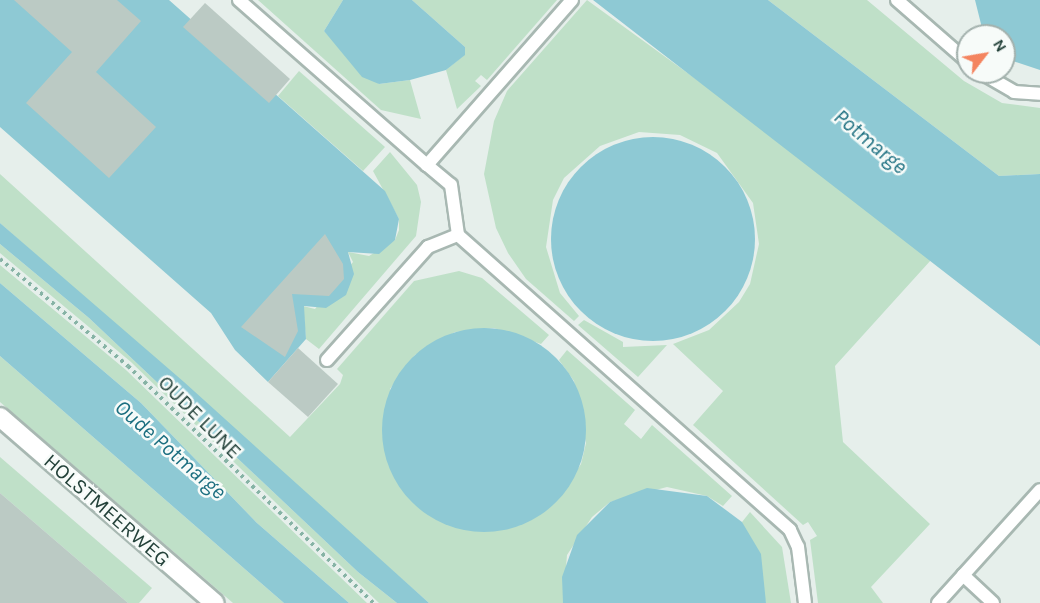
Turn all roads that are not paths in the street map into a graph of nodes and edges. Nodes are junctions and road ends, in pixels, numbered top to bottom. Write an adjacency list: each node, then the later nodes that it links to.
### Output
1 (239, 0): 7 (lane)
2 (572, 0): 7 (lane)
3 (897, 0): 4 (lane)
4 (956, 52)
5 (1000, 84): 6 (lane)
6 (1040, 94)
7 (427, 165): 8 (lane)
8 (458, 235): 9 (lane); 14 (lane)
9 (327, 360)
10 (0, 417): 13 (street, HOLSTMEERWEG)
11 (1040, 490): 12 (lane)
12 (963, 575): 15 (lane); 16 (lane)
13 (215, 603)
14 (805, 603)
15 (938, 603)
16 (993, 603)

